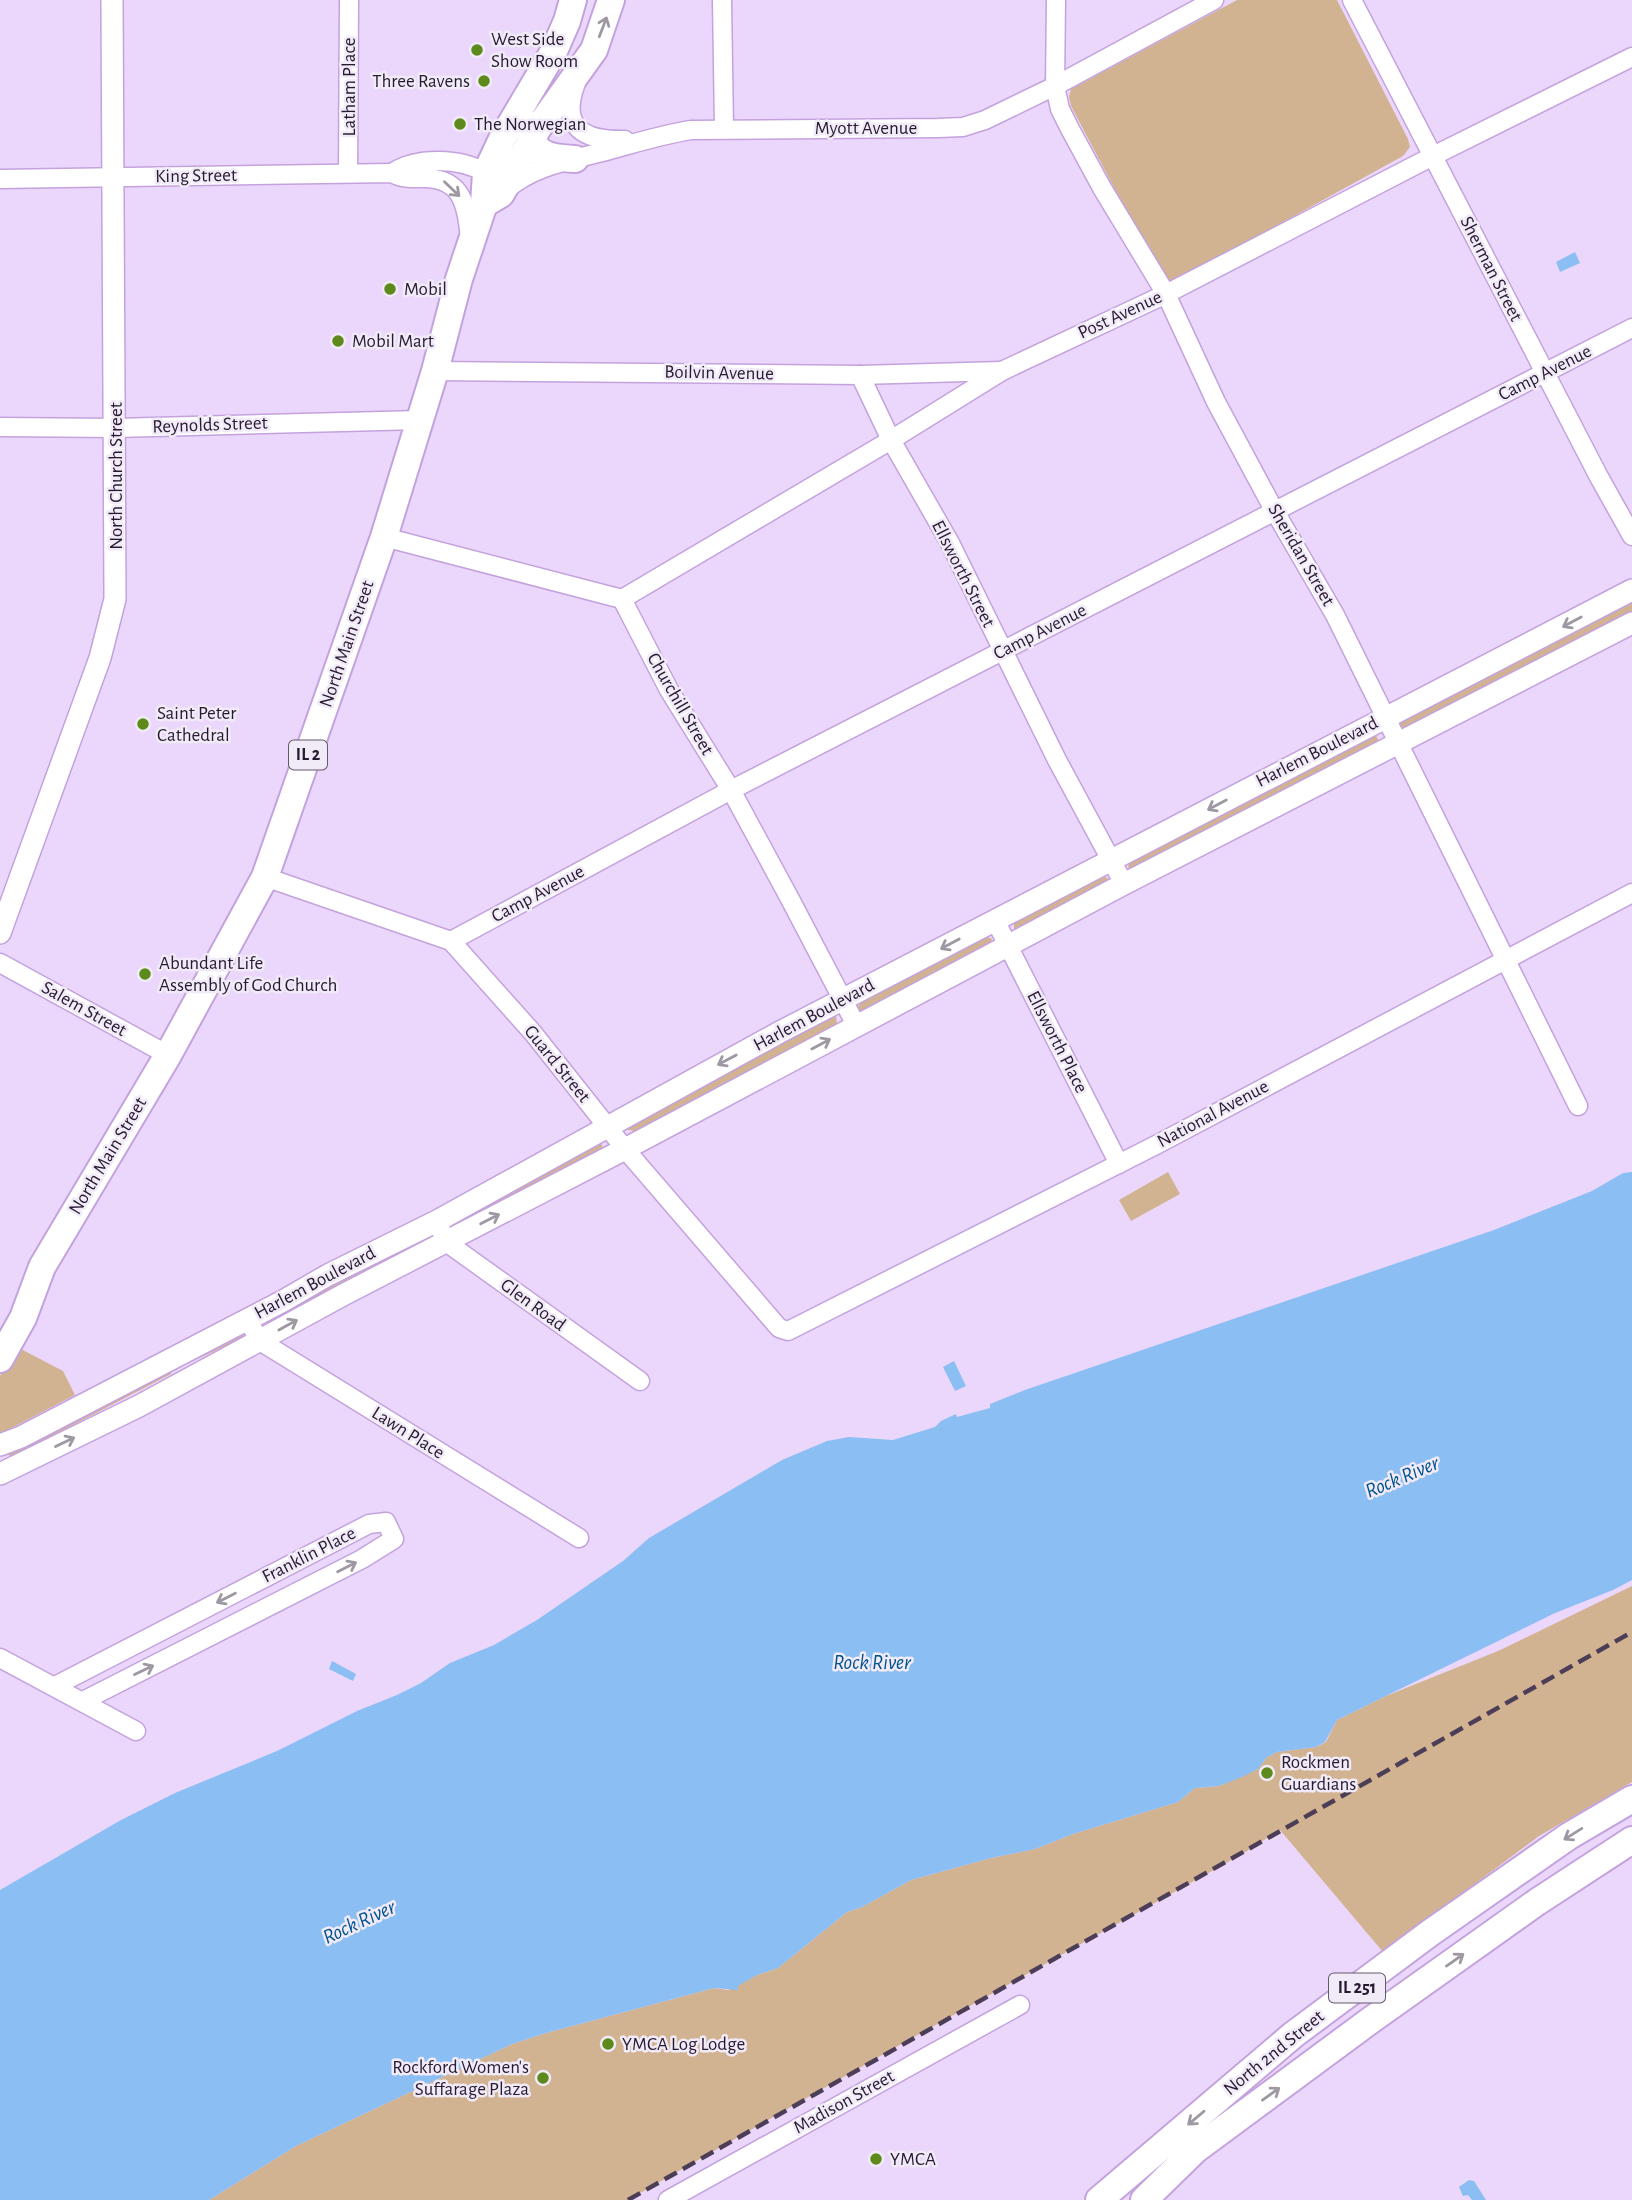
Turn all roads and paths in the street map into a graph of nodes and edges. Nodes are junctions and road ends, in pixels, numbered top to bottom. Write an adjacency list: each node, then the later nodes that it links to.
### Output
1 (112, 0): 20 (street, North Church Street)
2 (349, 0): 18 (street, Latham Place)
3 (573, 0): 9 (main road, North Main Street / IL 2)
4 (611, 0): 11 (main road, North Main Street / IL 2, one-way to 4)
5 (722, 0): 13 (street)
6 (1056, 0): 12 (street, Sheridan Street)
7 (1214, 0): 12 (street, Myott Avenue)
8 (1352, 0): 16 (street, Sherman Street)
9 (554, 51): 15 (main road); 22 (main road, North Main Street / IL 2)
10 (1632, 57): 16 (street, Post Avenue)
11 (580, 71): 14 (street); 15 (main road, North Main Street / IL 2)
12 (1055, 86): 13 (street, Myott Avenue); 24 (street, Sheridan Street)
13 (724, 129): 14 (street, Myott Avenue)
14 (646, 139): 17 (street, Myott Avenue)
15 (531, 141): 17 (main road); 22 (main road, North Main Street / IL 2)
16 (1433, 156): 24 (street, Post Avenue); 28 (street, Sherman Street)
17 (575, 159): 22 (street, Myott Avenue)
18 (348, 173): 19 (street, King Street); 20 (street, King Street)
19 (392, 173): 22 (street, King Street); 23 (street, King Street, one-way to 23)
20 (111, 177): 21 (street, King Street); 32 (street, North Church Street)
21 (0, 179)
22 (491, 190): 23 (main road, North Main Street / IL 2)
23 (470, 248): 26 (main road, North Main Street / IL 2)
24 (1166, 294): 27 (street, Post Avenue); 34 (street, Sheridan Street)
25 (1632, 328): 28 (street, Camp Avenue)
26 (435, 371): 29 (street, Boilvin Avenue); 30 (main road, North Main Street / IL 2)
27 (1002, 371): 29 (street, Boilvin Avenue); 33 (street, Post Avenue)
28 (1545, 373): 34 (street, Camp Avenue); 35 (street, Sherman Street)
29 (860, 375): 33 (street, Ellsworth Street)
30 (420, 420): 32 (street, Reynolds Street); 36 (main road, North Main Street / IL 2)
31 (0, 426): 32 (street, Reynolds Street)
32 (116, 428): 49 (street, North Church Street)
33 (891, 440): 38 (street, Post Avenue); 40 (street, Ellsworth Street)
34 (1274, 510): 40 (street, Camp Avenue); 41 (street, Sheridan Street)
35 (1632, 536)
36 (384, 537): 38 (street); 45 (main road, North Main Street / IL 2)
37 (1632, 590): 41 (street, Harlem Boulevard, one-way to 41)
38 (622, 599): 43 (street, Churchill Street)
39 (1632, 623): 42 (street, Harlem Boulevard)
40 (1003, 652): 43 (street, Camp Avenue); 44 (street, Ellsworth Street)
41 (1385, 717): 42 (street, Sheridan Street); 44 (street, Harlem Boulevard, one-way to 44)
42 (1398, 744): 46 (street, Harlem Boulevard); 52 (street, Sheridan Street)
43 (731, 790): 50 (street, Camp Avenue); 54 (street, Churchill Street)
44 (1111, 859): 46 (street, Ellsworth Street); 48 (street, Harlem Boulevard)
45 (265, 877): 50 (street, Guard Street); 56 (main road, North Main Street / IL 2)
46 (1124, 884): 51 (street, Harlem Boulevard)
47 (1632, 893): 52 (street, National Avenue)
48 (995, 920): 51 (street, Ellsworth Place); 54 (street, Harlem Boulevard, one-way to 54)
49 (0, 933)
50 (451, 941): 58 (street, Guard Street)
51 (1009, 946): 55 (street, Harlem Boulevard); 60 (street, Ellsworth Place)
52 (1505, 959): 57 (street, Sheridan Street); 60 (street, National Avenue)
53 (0, 963): 56 (street, Salem Street)
54 (843, 1000): 55 (street, Churchill Street); 58 (street, Harlem Boulevard, one-way to 58)
55 (856, 1026): 59 (street, Harlem Boulevard, one-way to 55)
56 (168, 1055): 63 (main road, North Main Street / IL 2)
57 (1578, 1106)
58 (609, 1126): 59 (street, Guard Street); 61 (street, Harlem Boulevard)
59 (625, 1149): 62 (street, Harlem Boulevard, one-way to 59); 66 (street, Guard Street)
60 (1119, 1164): 66 (street, National Avenue)
61 (437, 1221): 62 (street); 64 (street, Harlem Boulevard)
62 (446, 1242): 67 (street, Harlem Boulevard, one-way to 62); 69 (street, Glen Road)
63 (42, 1268): 65 (main road, IL 2); 68 (main road, North Main Street / IL 2)
64 (247, 1318): 67 (street, Lawn Place); 70 (street, Harlem Boulevard)
65 (0, 1324)
66 (792, 1330)
67 (260, 1341): 71 (street, Harlem Boulevard, one-way to 67); 72 (street, Lawn Place)
68 (0, 1359)
69 (640, 1381)
70 (0, 1445)
71 (1, 1467)
72 (579, 1538)
73 (0, 1658): 74 (street)
74 (55, 1686): 75 (street); 75 (street, Franklin Place, one-way to 74)
75 (83, 1700): 76 (street)
76 (136, 1731)
77 (1629, 1806): 81 (main road, North 2nd Street / IL 251, one-way to 81)
78 (1632, 1840): 82 (main road, North 2nd Street / IL 251, one-way to 78)
79 (1020, 2005): 80 (street, Madison Street)
80 (668, 2200)
81 (1099, 2200)
82 (1144, 2200)

